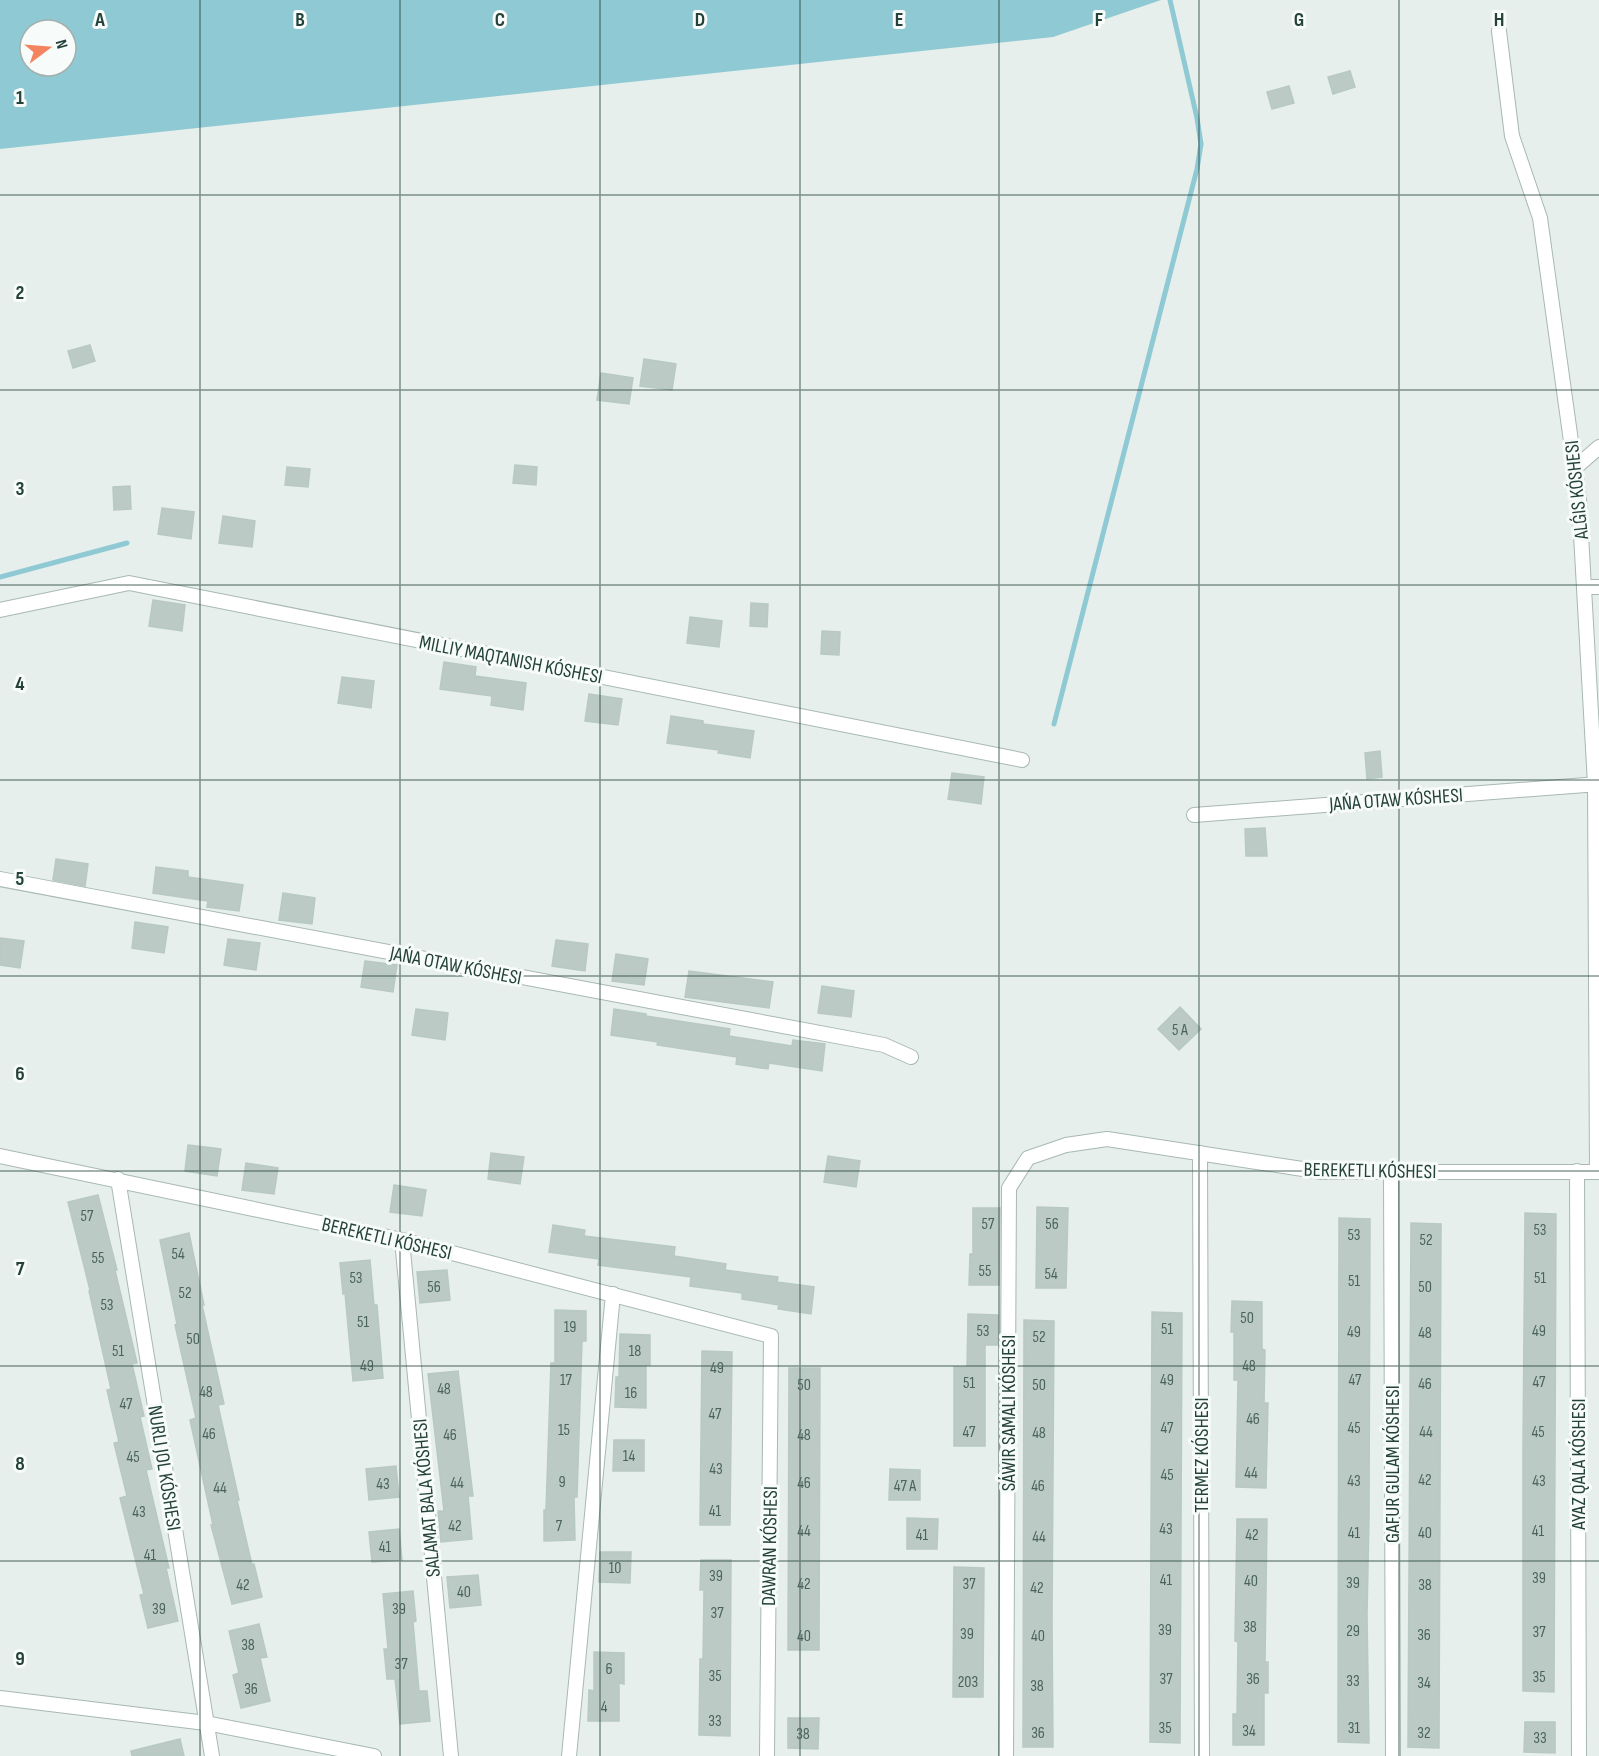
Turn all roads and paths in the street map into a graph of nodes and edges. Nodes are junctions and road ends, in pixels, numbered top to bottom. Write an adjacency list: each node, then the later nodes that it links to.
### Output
1 (1499, 31): 3 (street)
2 (1599, 447): 3 (street)
3 (1575, 468): 4 (street)
4 (1584, 587): 5 (street); 8 (street)
5 (1599, 587)
6 (0, 610): 7 (street)
7 (1022, 760)
8 (1597, 784): 9 (street, JAŃA OTAW KÓSHESI); 16 (street)
9 (1194, 815)
10 (0, 879): 11 (street, JAŃA OTAW KÓSHESI)
11 (911, 1057)
12 (1200, 1153): 15 (street, BEREKETLI KÓSHESI); 28 (street, BEREKETLI KÓSHESI); 29 (street, TERMEZ KÓSHESI)
13 (0, 1156): 17 (street, BEREKETLI KÓSHESI)
14 (1577, 1171): 15 (street, BEREKETLI KÓSHESI); 16 (street, BEREKETLI KÓSHESI); 31 (street, AYAZ QALA KÓSHESI)
15 (1392, 1172): 30 (street, GAFUR GULAM KÓSHESI)
16 (1598, 1172)
17 (118, 1179): 18 (street, BEREKETLI KÓSHESI); 22 (street)
18 (402, 1240): 19 (street, BEREKETLI KÓSHESI); 25 (street, SALAMAT BALA KÓSHESI)
19 (613, 1294): 20 (street, BEREKETLI KÓSHESI); 26 (street)
20 (771, 1336): 27 (street, DAWRAN KÓSHESI)
21 (0, 1698): 22 (street)
22 (206, 1723): 23 (street); 24 (street)
23 (212, 1756)
24 (374, 1756)
25 (451, 1756)
26 (569, 1756)
27 (766, 1756)
28 (1006, 1756)
29 (1202, 1756)
30 (1393, 1756)
31 (1579, 1756)

